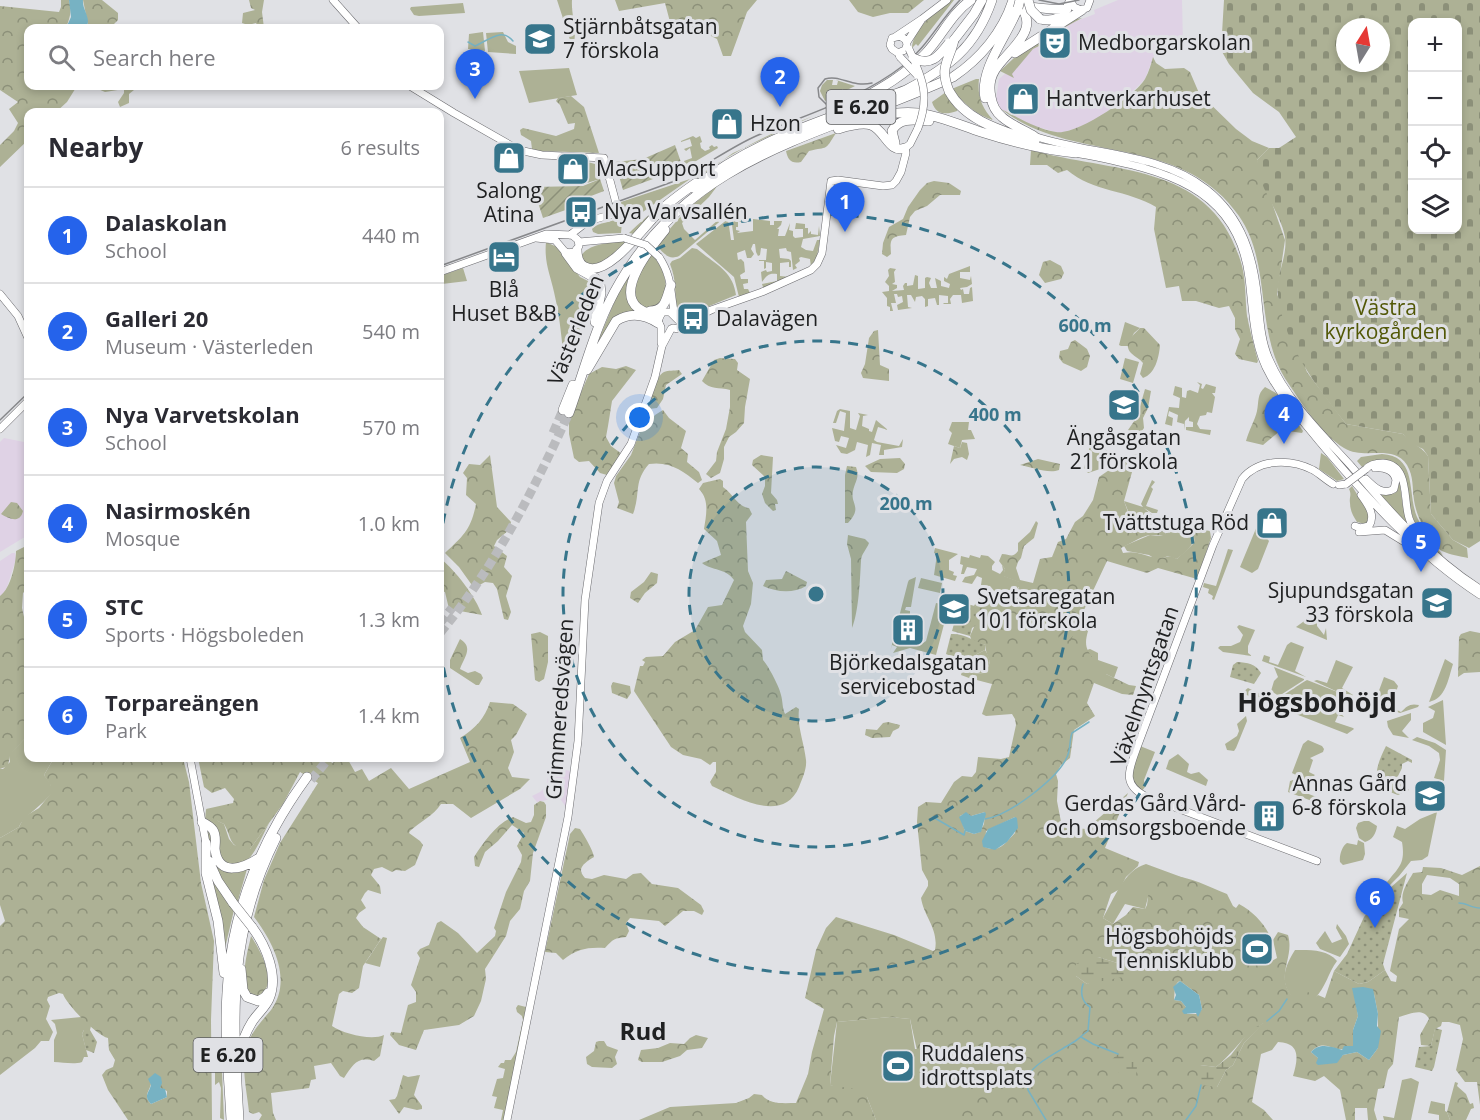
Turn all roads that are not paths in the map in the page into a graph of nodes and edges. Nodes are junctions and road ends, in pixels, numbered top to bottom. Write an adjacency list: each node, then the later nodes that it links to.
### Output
1 (333, 0): 12 (street)
2 (947, 0): 11 (street)
3 (971, 0): 23 (highway)
4 (982, 0): 15 (highway)
5 (992, 0): 13 (highway, Västerleden / E 6.20)
6 (998, 0): 13 (highway)
7 (1099, 0): 10 (street)
8 (1015, 2): 9 (highway); 9 (highway, bridge); 18 (highway); 21 (highway, Västerleden / E 6.20); 21 (highway, Västerleden / E 6.20); 25 (highway)
9 (1069, 4): 10 (street)
10 (1088, 5): 18 (highway)
11 (922, 19): 14 (street); 16 (street)
12 (354, 24)
13 (979, 30): 23 (highway, Västerleden / E 6.20)
14 (895, 36): 16 (street); 17 (street)
15 (954, 40): 16 (highway, bridge); 28 (highway, bridge)
16 (909, 48): 17 (street); 19 (street, bridge)
17 (899, 55): 19 (street, bridge)
18 (1005, 59): 25 (highway)
19 (921, 79): 27 (street, bridge)
20 (417, 90): 31 (street)
21 (876, 109): 22 (highway, Västerleden / E 6.20)
22 (845, 121): 24 (highway); 26 (highway, Västerleden / E 6.20)
23 (807, 127): 29 (highway, Västerleden / E 6.20)
24 (980, 132): 27 (highway); 28 (highway)
25 (1034, 136): 50 (street)
26 (788, 144): 27 (highway); 30 (highway, Västerleden / E 6.20)
27 (905, 148): 39 (street)
28 (1076, 153): 52 (street)
29 (716, 171): 34 (highway); 43 (highway, Västerleden / E 6.20)
30 (688, 200): 40 (highway); 47 (highway, Västerleden / E 6.20)
31 (600, 217): 32 (street); 34 (street)
32 (568, 235): 33 (street); 34 (street); 35 (street)
33 (536, 238): 35 (street); 36 (street)
34 (578, 245): 35 (street); 37 (street, bridge)
35 (563, 249): 43 (highway)
36 (444, 271)
37 (671, 285): 40 (highway); 41 (street); 42 (street, Grimmeredsvägen)
38 (0, 294): 44 (street)
39 (717, 308): 41 (street); 45 (street)
40 (642, 310): 42 (highway)
41 (676, 317): 42 (street); 45 (street, Grimmeredsvägen)
42 (661, 319): 45 (street); 46 (street, Grimmeredsvägen); 47 (highway)
43 (595, 322): 47 (highway, Västerleden / E 6.20)
44 (24, 329)
45 (672, 329): 46 (street, Grimmeredsvägen)
46 (662, 345): 67 (street, Grimmeredsvägen)
47 (582, 376)
48 (24, 405): 49 (street)
49 (0, 429)
50 (1351, 467): 51 (street); 53 (street)
51 (1366, 469): 52 (street, bridge); 53 (street)
52 (1339, 484): 53 (street); 53 (street); 60 (street, Växelmyntsgatan)
53 (1428, 553): 54 (street); 55 (street)
54 (1480, 589)
55 (1480, 595)
56 (191, 762): 57 (street)
57 (202, 822): 58 (street); 59 (highway)
58 (206, 843): 62 (highway, bridge); 63 (highway)
59 (259, 858): 61 (highway, E 6.20); 63 (highway, E 6.20)
60 (1317, 861)
61 (242, 935): 62 (highway); 64 (highway, E 6.20)
62 (271, 982): 64 (highway)
63 (227, 990): 65 (highway, E 6.20)
64 (236, 1066): 66 (highway, E 6.20)
65 (231, 1120)
66 (239, 1120)
67 (507, 1120)

